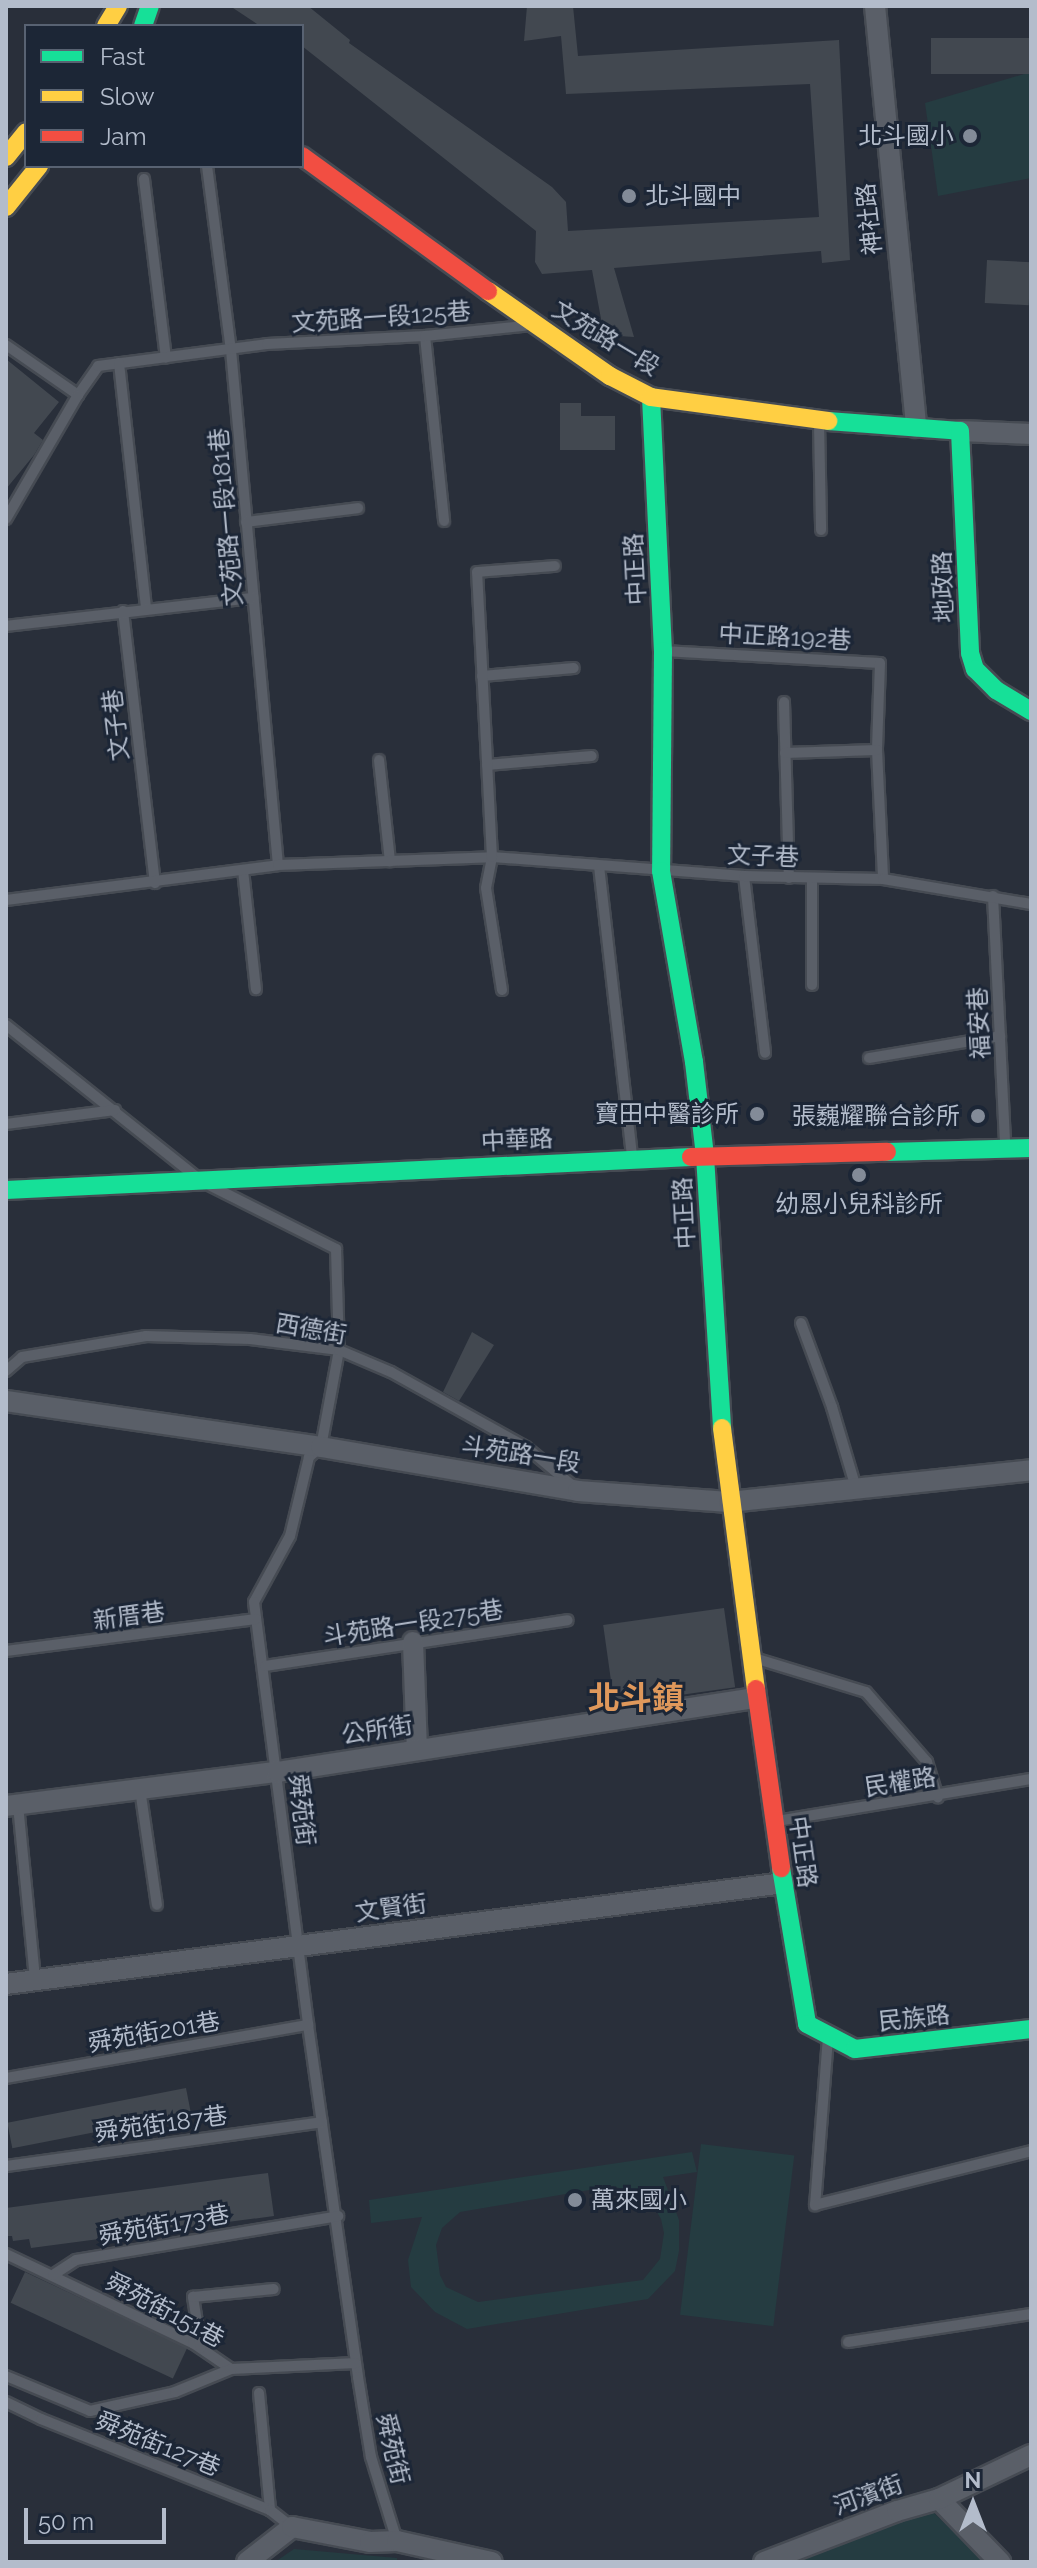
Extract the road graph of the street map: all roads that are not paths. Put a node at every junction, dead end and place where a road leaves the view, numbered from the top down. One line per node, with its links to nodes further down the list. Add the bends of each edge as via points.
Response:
1 (875, 6): 20 (street, 神社路)
2 (110, 13): 3 (street)
3 (129, 24)
4 (24, 134): 5 (street)
5 (6, 157)
6 (304, 157): 11 (street, 文苑路一段)
7 (37, 168): 10 (street)
8 (207, 168): 14 (lane, 文苑路一段181巷)
9 (144, 179): 15 (lane)
10 (6, 207)
11 (534, 325): 12 (lane, 文苑路一段125巷); 18 (street, 文苑路一段)
12 (425, 336): 14 (lane, 文苑路一段125巷); 25 (lane)
13 (6, 345): 17 (lane)
14 (231, 350): 15 (lane, 文苑路一段125巷); 26 (lane, 文苑路一段181巷)
15 (166, 358): 16 (lane, 文苑路一段125巷)
16 (119, 363): 17 (lane, via 98,366); 30 (lane)
17 (78, 395): 24 (lane)
18 (651, 397): 19 (street, 文苑路一段); 33 (street, 中正路)
19 (818, 420): 20 (street, 文苑路一段); 27 (lane)
20 (916, 427): 21 (street, 文苑路一段)
21 (960, 431): 22 (street, 文苑路一段); 37 (street, 地政路, via 970,653 975,669 996,690)
22 (1031, 434)
23 (358, 508): 26 (lane)
24 (6, 519)
25 (444, 521)
26 (246, 522): 29 (lane, 文苑路一段181巷)
27 (821, 530)
28 (555, 566): 35 (lane, via 477,572)
29 (253, 598): 30 (lane); 45 (lane, 文苑路一段181巷)
30 (146, 609): 31 (lane)
31 (123, 611): 32 (lane); 53 (lane, 文子巷)
32 (6, 626)
33 (663, 651): 38 (lane, 中正路192巷, via 880,663); 48 (street, 中正路)
34 (574, 668): 35 (lane)
35 (482, 676): 42 (lane)
36 (784, 702): 39 (lane)
37 (1031, 711)
38 (877, 750): 39 (lane); 52 (lane, 中正路192巷)
39 (785, 753): 50 (lane)
40 (592, 756): 42 (lane)
41 (379, 760): 44 (lane)
42 (487, 765): 43 (lane)
43 (492, 857): 44 (lane, 文子巷); 46 (lane, 文子巷); 59 (lane, via 486,888)
44 (390, 861): 45 (lane, 文子巷)
45 (278, 865): 47 (lane, 文子巷)
46 (599, 867): 48 (lane, 文子巷); 69 (lane)
47 (243, 870): 53 (lane, 文子巷); 58 (lane)
48 (661, 871): 49 (lane, 文子巷); 68 (street, 中正路)
49 (744, 876): 50 (lane, 文子巷); 62 (lane)
50 (789, 878): 51 (lane, 文子巷)
51 (812, 878): 52 (lane, 文子巷); 57 (lane)
52 (883, 879): 54 (lane, 文子巷)
53 (155, 883): 55 (lane, 文子巷)
54 (993, 896): 56 (lane, 文子巷); 61 (lane, 福安巷)
55 (6, 900)
56 (1031, 904)
57 (812, 985)
58 (256, 989)
59 (502, 990)
60 (6, 1025): 64 (lane)
61 (1000, 1036): 63 (lane); 67 (lane, 福安巷)
62 (765, 1053)
63 (869, 1058)
64 (115, 1110): 65 (lane); 70 (lane)
65 (6, 1124)
66 (1031, 1148): 67 (street, 中華路)
67 (1005, 1149): 68 (street, 中華路)
68 (705, 1156): 69 (street, 中華路); 80 (street, 中正路)
69 (632, 1158): 70 (street, 中華路)
70 (199, 1179): 71 (street, 中華路); 73 (lane, 舜苑街, via 336,1249)
71 (6, 1190)
72 (801, 1323): 78 (lane)
73 (339, 1350): 74 (lane, 西德街, via 250,1339 146,1336 22,1357); 76 (lane, 舜苑街); 79 (lane, 西德街, via 391,1372 526,1447)
74 (6, 1371)
75 (6, 1401): 76 (street, 斗苑路一段)
76 (321, 1447): 79 (street, 斗苑路一段); 81 (lane, 舜苑街, via 309,1457 290,1536 254,1602)
77 (1031, 1470): 78 (street, 斗苑路一段)
78 (856, 1488): 80 (street, 斗苑路一段)
79 (578, 1491): 80 (street, 斗苑路一段)
80 (729, 1502): 85 (street, 中正路)
81 (256, 1619): 84 (lane, 新厝巷); 86 (lane, 舜苑街)
82 (568, 1620): 83 (lane, 斗苑路一段275巷)
83 (413, 1642): 86 (lane, 斗苑路一段275巷); 88 (street)
84 (6, 1651)
85 (752, 1658): 87 (street, 中正路); 92 (lane, via 866,1692 927,1762)
86 (265, 1666): 89 (lane, 舜苑街)
87 (755, 1698): 88 (street, 公所街); 94 (street, 中正路)
88 (417, 1750): 89 (street, 公所街)
89 (277, 1772): 91 (street, 公所街); 97 (lane, 舜苑街)
90 (1031, 1779): 92 (lane, 民權路)
91 (140, 1789): 93 (street, 公所街); 96 (lane)
92 (938, 1797): 94 (lane, 民權路)
93 (12, 1806): 98 (lane)
94 (775, 1822): 95 (street, 中正路)
95 (784, 1883): 97 (street, 文賢街); 100 (street, 中正路)
96 (157, 1905)
97 (299, 1947): 98 (street, 文賢街); 101 (lane, 舜苑街)
98 (35, 1979): 99 (street, 文賢街)
99 (6, 1984)
100 (807, 2024): 103 (street, 民族路)
101 (308, 2025): 104 (lane, 舜苑街201巷); 105 (lane, 舜苑街)
102 (1031, 2029): 103 (street, 民族路, via 855,2049)
103 (828, 2035): 106 (lane, via 815,2205)
104 (6, 2078)
105 (322, 2122): 107 (lane, 舜苑街187巷); 108 (lane, 舜苑街)
106 (1031, 2151)
107 (6, 2166)
108 (338, 2216): 110 (lane, 舜苑街173巷, via 76,2260); 115 (lane, 舜苑街)
109 (6, 2254): 110 (lane)
110 (53, 2275): 114 (lane, 舜苑街151巷)
111 (274, 2289): 114 (lane, via 193,2297)
112 (1031, 2314): 113 (lane)
113 (848, 2342)
114 (201, 2348): 116 (lane, 舜苑街151巷)
115 (356, 2363): 116 (lane, 舜苑街151巷); 124 (lane, 舜苑街, via 371,2457)
116 (231, 2369): 117 (lane, via 175,2392 90,2411)
117 (6, 2376)
118 (259, 2393): 122 (lane)
119 (6, 2402): 122 (lane, 舜苑街127巷)
120 (1031, 2455): 121 (street, 河濱街)
121 (939, 2499): 128 (street, 河濱街); 129 (street)
122 (270, 2510): 123 (lane, 舜苑街127巷)
123 (292, 2527): 124 (street, via 370,2542); 125 (street)
124 (397, 2541): 126 (street); 127 (street)
125 (247, 2562)
126 (401, 2562)
127 (492, 2562)
128 (764, 2562)
129 (1000, 2562)

